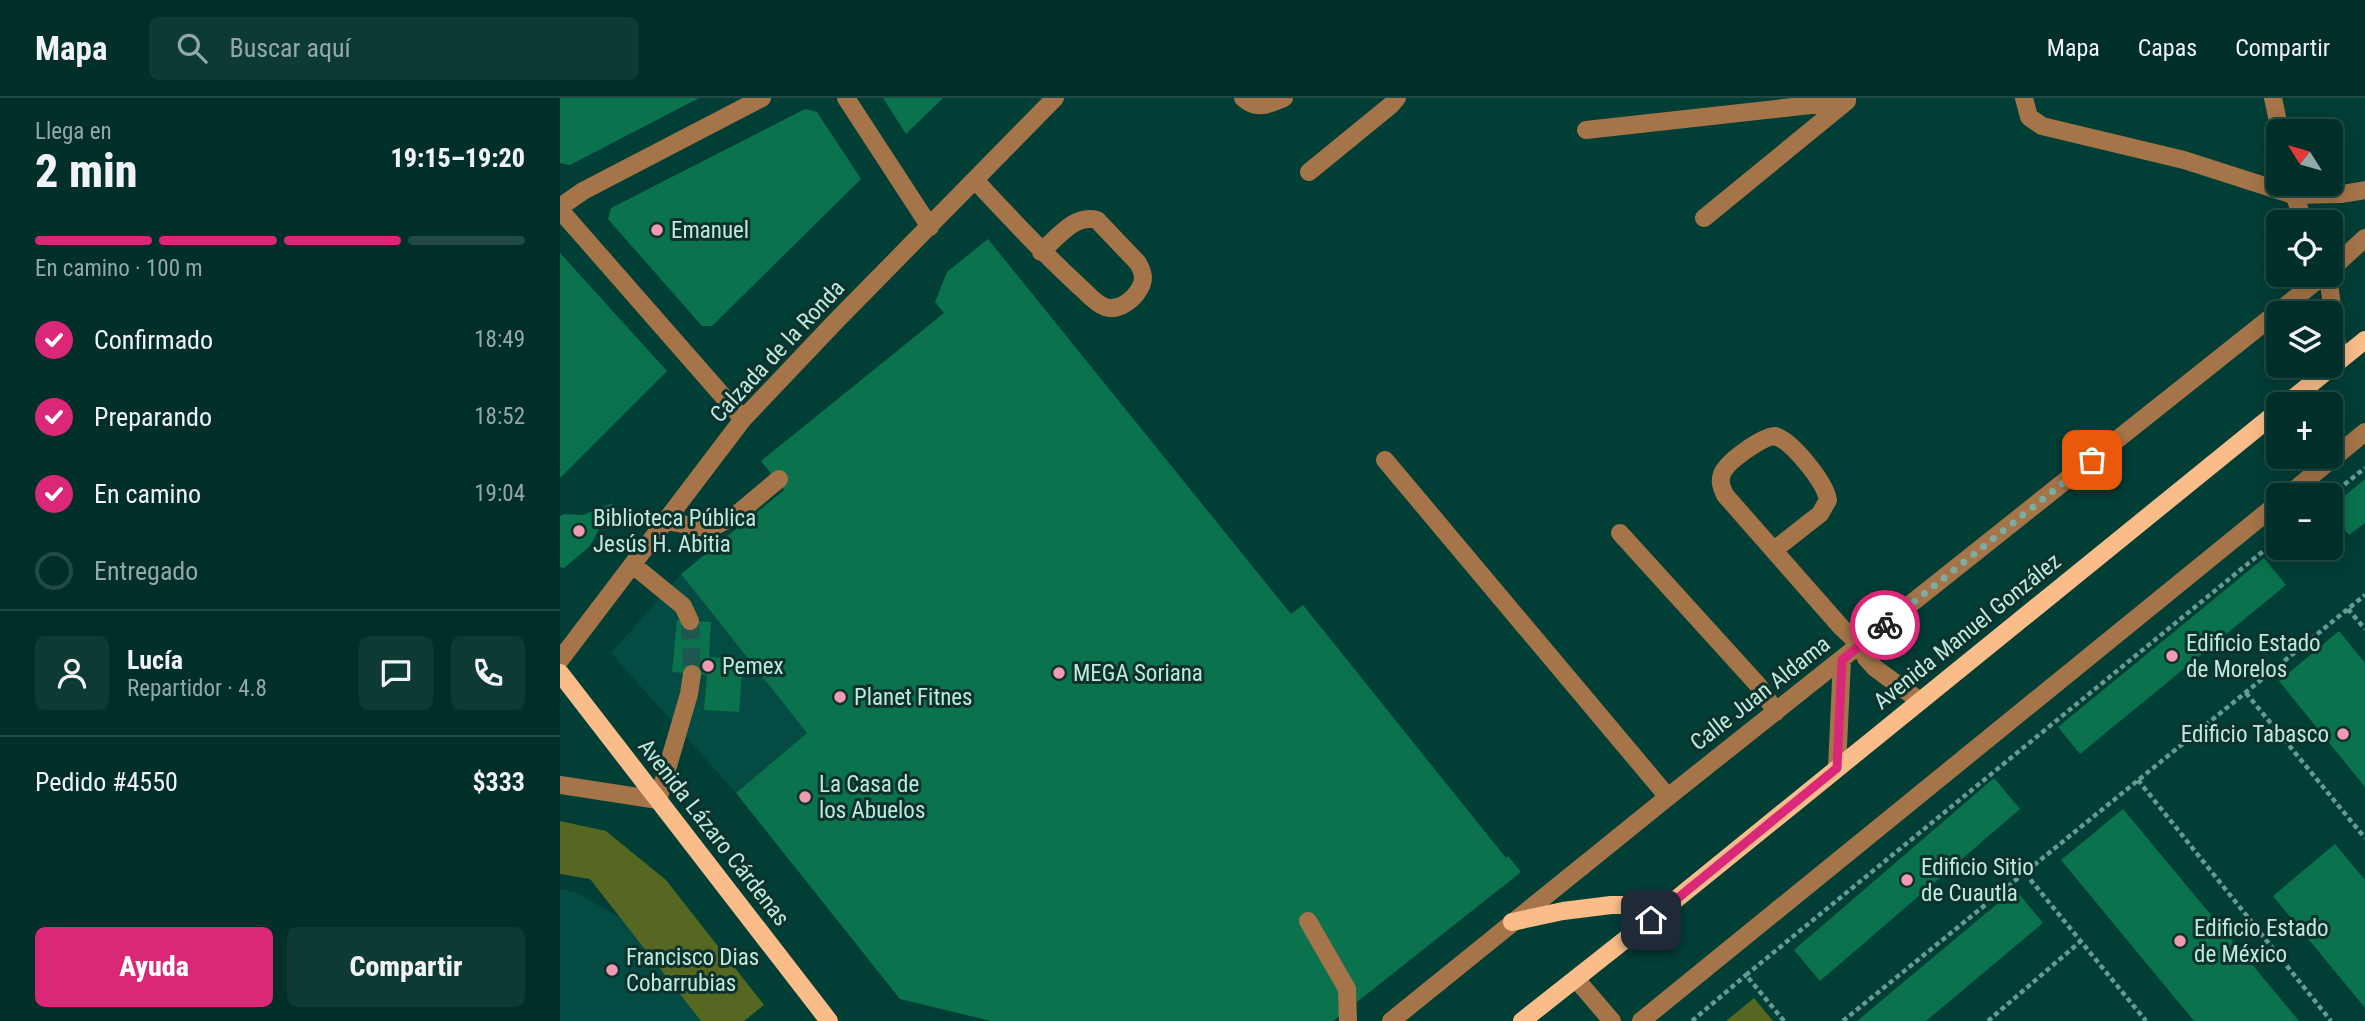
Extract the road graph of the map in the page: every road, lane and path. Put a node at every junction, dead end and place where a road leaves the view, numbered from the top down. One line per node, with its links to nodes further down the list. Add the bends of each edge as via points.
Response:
1 (762, 98): 17 (street, via 583,191)
2 (846, 98): 19 (street)
3 (1055, 98): 13 (street, Calzada de la Ronda)
4 (1243, 98): 5 (street, via 1260,106)
5 (1284, 98)
6 (1396, 98): 12 (street)
7 (2024, 98): 14 (street, via 2029,117 2042,126)
8 (2273, 98): 10 (street)
9 (1847, 100): 11 (street); 18 (street)
10 (2277, 119)
11 (1586, 130)
12 (1309, 172)
13 (975, 180): 19 (street, Calzada de la Ronda); 21 (street)
14 (2266, 183)
15 (2365, 190): 16 (street)
16 (2343, 194)
17 (560, 208): 28 (street)
18 (1704, 218)
19 (930, 227): 28 (street, Calzada de la Ronda)
20 (2365, 237): 22 (street)
21 (1041, 252): 21 (street, via 1105,307 1126,304 1144,279 1138,263 1103,224 1089,218 1074,223)
22 (2343, 258)
23 (2311, 287): 46 (street, Calle Juan Aldama)
24 (2365, 340): 25 (main road)
25 (2343, 358)
26 (2318, 378): 27 (main road)
27 (2302, 392)
28 (743, 419): 37 (street, Calzada de la Ronda)
29 (2266, 421): 52 (main road, Avenida Manuel González)
30 (2365, 432): 34 (street)
31 (1385, 460): 57 (street)
32 (2365, 468): 35 (path)
33 (779, 479): 37 (street, via 735,516 709,528)
34 (2303, 483)
35 (2343, 485)
36 (2266, 513): 72 (street)
37 (666, 521): 41 (street, Calzada de la Ronda)
38 (1620, 533): 53 (street, via 1758,685)
39 (2266, 548): 65 (path)
40 (1774, 550): 40 (street, via 1725,495 1720,479 1728,465 1760,440 1775,436 1788,443 1823,484 1828,500 1820,514); 46 (street)
41 (633, 565): 44 (street, via 683,606); 47 (street, Calzada de la Ronda)
42 (2365, 595): 43 (path)
43 (2348, 608): 45 (path); 51 (path)
44 (690, 621)
45 (2365, 629)
46 (1860, 645): 48 (street, Calle Juan Aldama); 52 (street, via 1875,668)
47 (560, 660)
48 (1842, 660): 53 (street, Calle Juan Aldama); 54 (street)
49 (560, 673): 58 (main road, Avenida Lázaro Cárdenas)
50 (692, 674): 58 (street)
51 (2246, 693): 55 (path); 59 (path)
52 (1920, 701): 54 (main road, Avenida Manuel González)
53 (1776, 712): 57 (street, Calle Juan Aldama)
54 (1837, 768): 61 (main road, Avenida Manuel González)
55 (2138, 780): 60 (path); 78 (path)
56 (560, 785): 58 (street)
57 (1668, 797): 63 (street, Calle Juan Aldama)
58 (658, 800): 67 (main road, Avenida Lázaro Cárdenas)
59 (2365, 838)
60 (2025, 873): 64 (path); 75 (path)
61 (1670, 905): 63 (main road, via 1611,905); 66 (main road, Avenida Manuel González)
62 (1308, 921): 68 (street, via 1347,989)
63 (1512, 922): 69 (street, Calle Juan Aldama)
64 (2081, 941): 76 (path); 77 (path)
65 (1746, 975): 73 (path); 74 (path)
66 (1576, 979): 70 (main road, Avenida Manuel González); 71 (street)
67 (829, 1021)
68 (1348, 1021)
69 (1391, 1021)
70 (1522, 1021)
71 (1612, 1021)
72 (1641, 1021)
73 (1692, 1021)
74 (1784, 1021)
75 (1843, 1021)
76 (1988, 1021)
77 (2147, 1021)
78 (2331, 1021)

